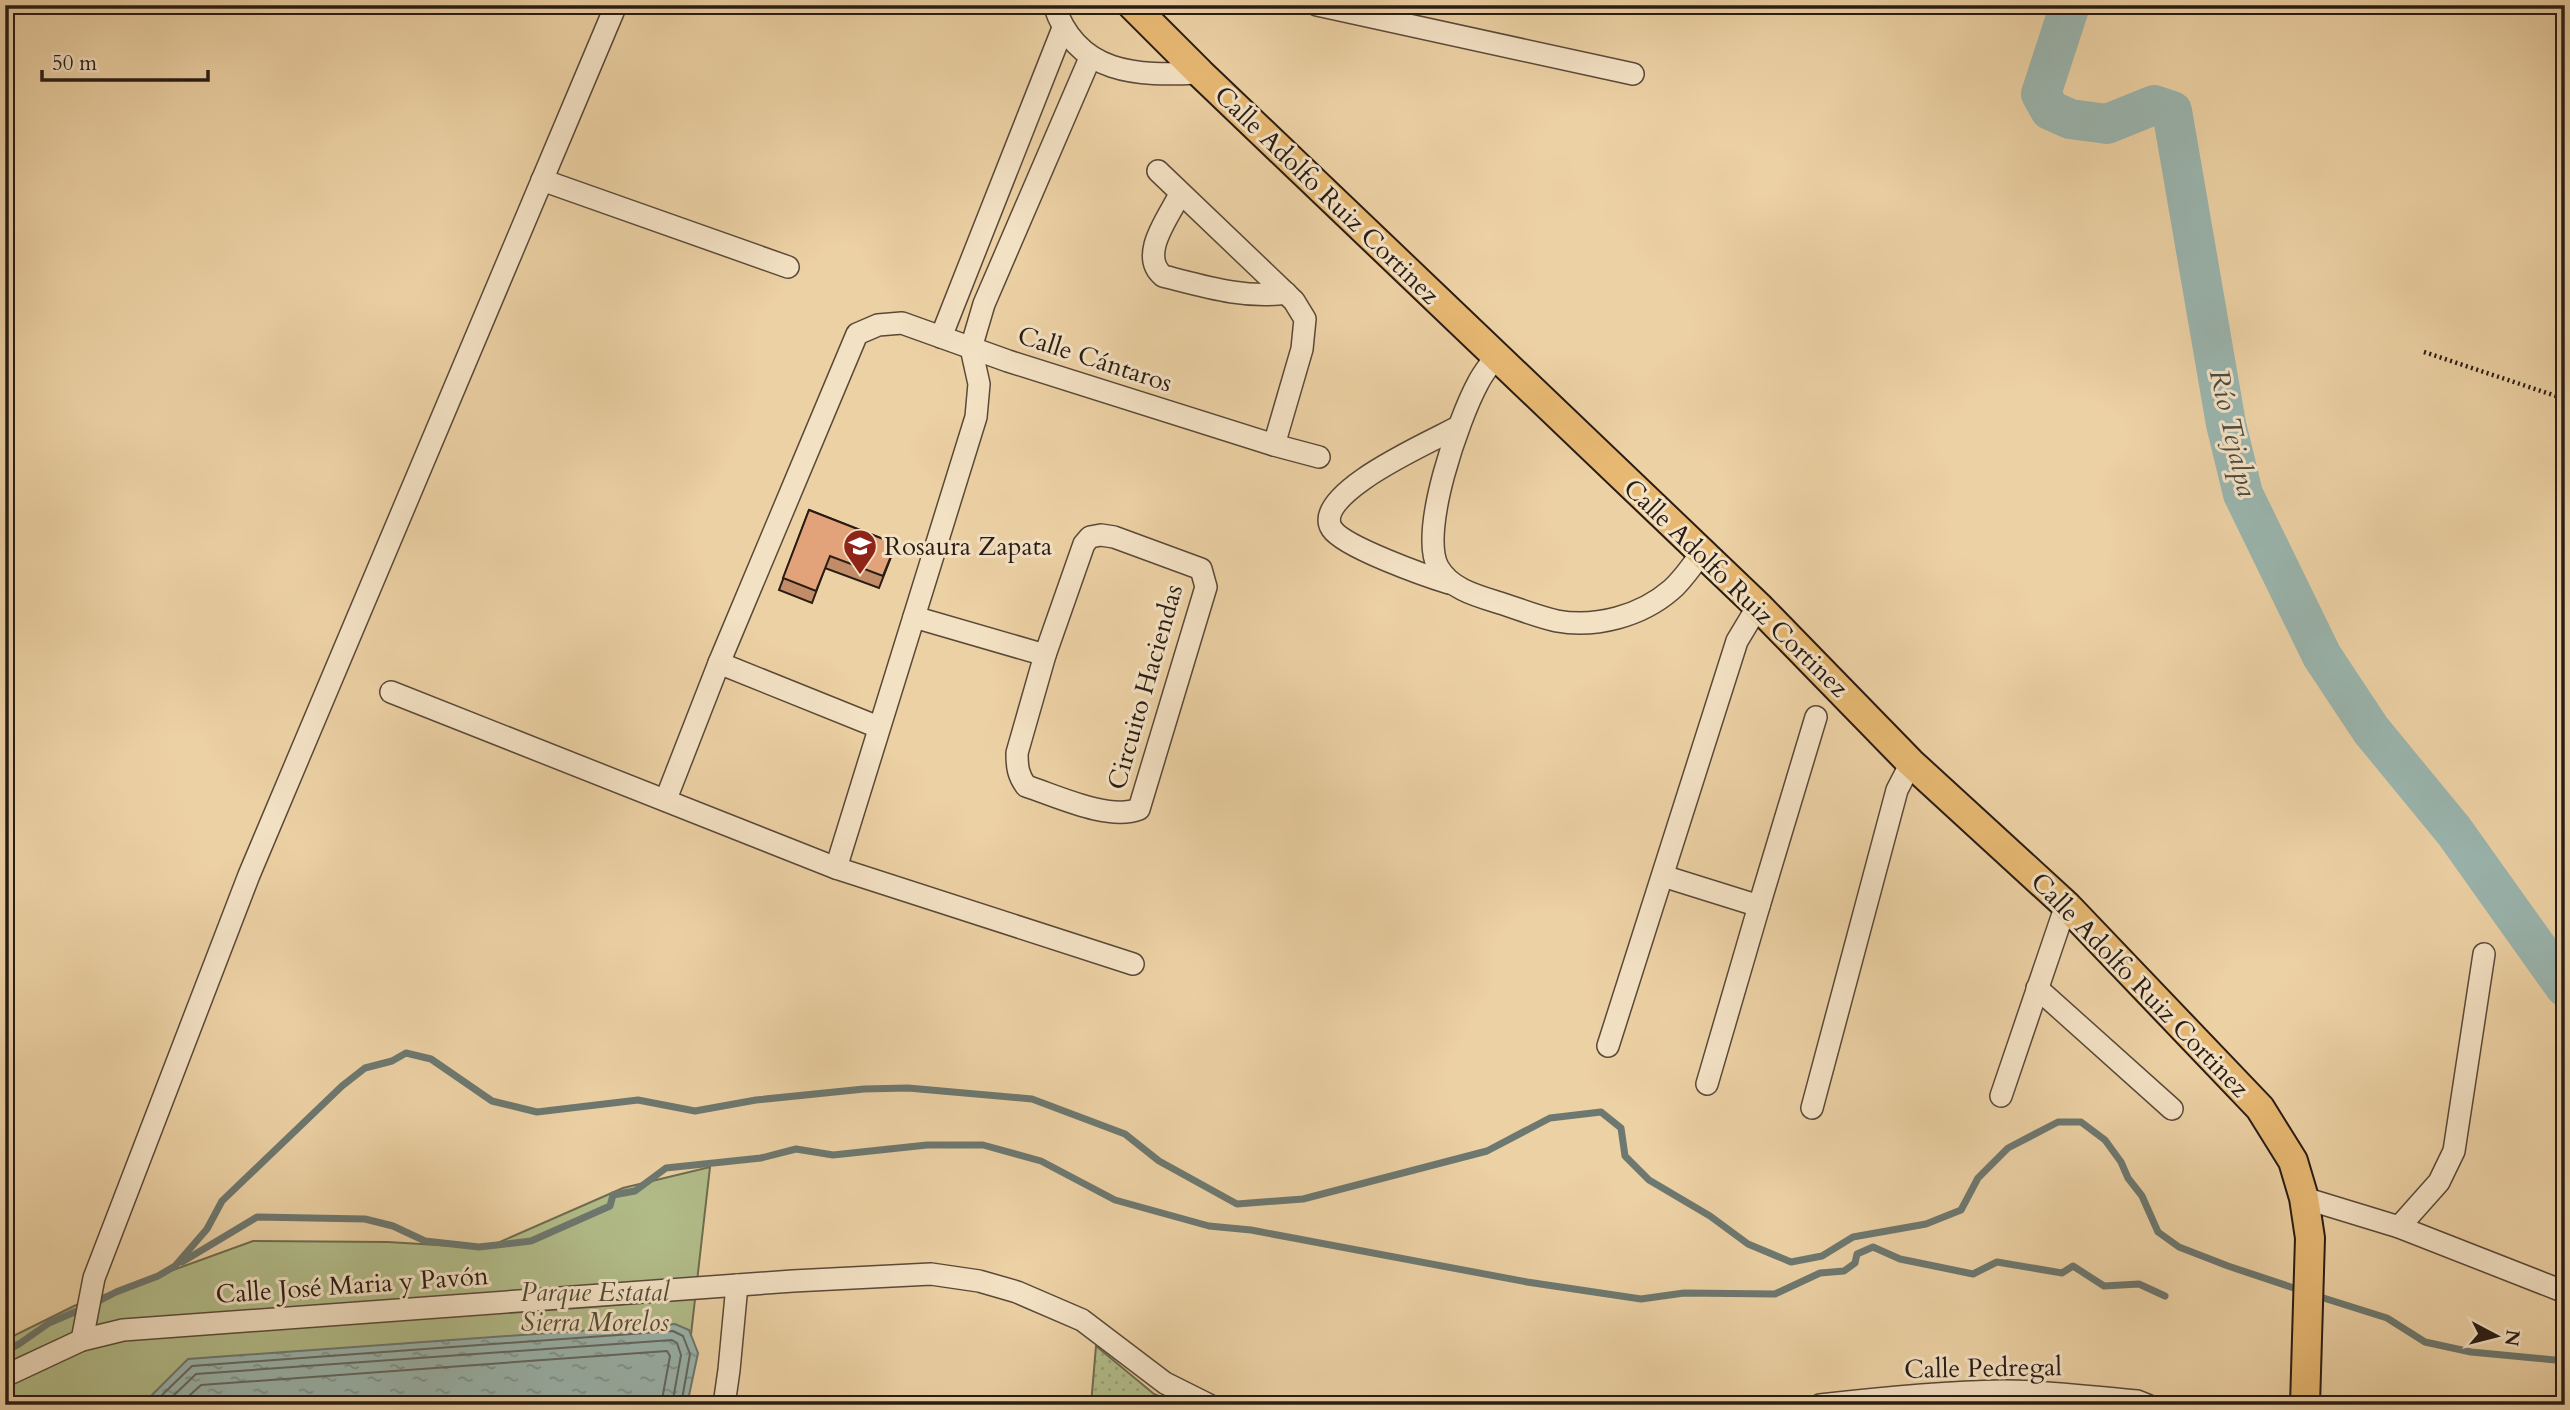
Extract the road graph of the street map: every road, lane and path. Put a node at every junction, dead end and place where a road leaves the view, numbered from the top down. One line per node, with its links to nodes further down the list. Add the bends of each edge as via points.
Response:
1 (616, 5): 10 (street)
2 (1054, 5): 5 (street)
3 (1132, 5): 7 (main road, Calle Adolfo Ruiz Cortinez)
4 (1317, 5): 8 (street)
5 (1063, 29): 6 (street); 14 (street)
6 (1090, 58): 7 (street, via 1141,73); 15 (street, via 996,271)
7 (1200, 73): 17 (main road, Calle Adolfo Ruiz Cortinez)
8 (1633, 74)
9 (1158, 171): 11 (street)
10 (541, 180): 12 (street); 49 (street, via 249,875 94,1278)
11 (1180, 194): 13 (street); 13 (street, via 1153,249 1156,271 1222,291 1263,296)
12 (788, 267)
13 (1286, 293): 20 (street, via 1305,319 1302,349)
14 (941, 337): 15 (street, Calle Cántaros); 27 (street, Calle Cántaros, via 902,323 878,325 857,334)
15 (971, 348): 20 (street, Calle Cántaros); 25 (street, via 979,384 976,417)
16 (2424, 352): 18 (path)
17 (1496, 356): 19 (street); 22 (main road, Calle Adolfo Ruiz Cortinez)
18 (2565, 399)
19 (1458, 427): 23 (street, via 1443,477 1433,538 1437,564); 23 (street, via 1365,477 1335,504 1329,522 1342,538 1377,556)
20 (1273, 445): 21 (street, Calle Cántaros)
21 (1319, 457)
22 (1702, 553): 23 (street, via 1672,589 1647,607 1596,622 1558,621); 24 (main road, Calle Adolfo Ruiz Cortinez)
23 (1449, 583)
24 (1758, 606): 31 (main road, Calle Adolfo Ruiz Cortinez); 34 (street, via 1737,641)
25 (914, 617): 26 (street); 30 (street)
26 (1045, 655): 26 (street, Circuito Haciendas, via 1017,753 1019,776 1026,786 1104,811 1139,809 1205,597 1200,569 1114,537 1090,537)
27 (719, 663): 30 (street); 32 (street)
28 (391, 692): 32 (street)
29 (1816, 717): 36 (street)
30 (878, 727): 33 (street)
31 (1912, 762): 35 (main road, Calle Adolfo Ruiz Cortinez); 43 (street, via 1897,790)
32 (666, 799): 33 (street)
33 (836, 868): 38 (street)
34 (1663, 876): 36 (street); 40 (street)
35 (2066, 905): 39 (street); 45 (main road, Calle Adolfo Ruiz Cortinez, via 2260,1108 2293,1161)
36 (1759, 906): 41 (street)
37 (2484, 954): 46 (street, via 2454,1151 2439,1182)
38 (1133, 964)
39 (2038, 988): 42 (street); 44 (street)
40 (1608, 1046)
41 (1707, 1084)
42 (2001, 1096)
43 (1812, 1108)
44 (2172, 1109)
45 (2304, 1198): 46 (street); 56 (main road, Calle Adolfo Ruiz Cortinez, via 2310,1238)
46 (2399, 1227): 48 (street)
47 (737, 1285): 49 (street, Calle José Maria y Pavón, via 123,1330); 52 (street); 53 (street, Calle José Maria y Pavón, via 930,1275 979,1281 1082,1320 1165,1383)
48 (2565, 1292)
49 (84, 1329): 50 (street, Calle José Maria y Pavón)
50 (5, 1376)
51 (1909, 1400): 54 (street, Calle Pedregal); 55 (street, Calle Pedregal, via 2004,1391)
52 (724, 1405)
53 (1209, 1405)
54 (1820, 1405)
55 (2147, 1405)
56 (2305, 1405)

